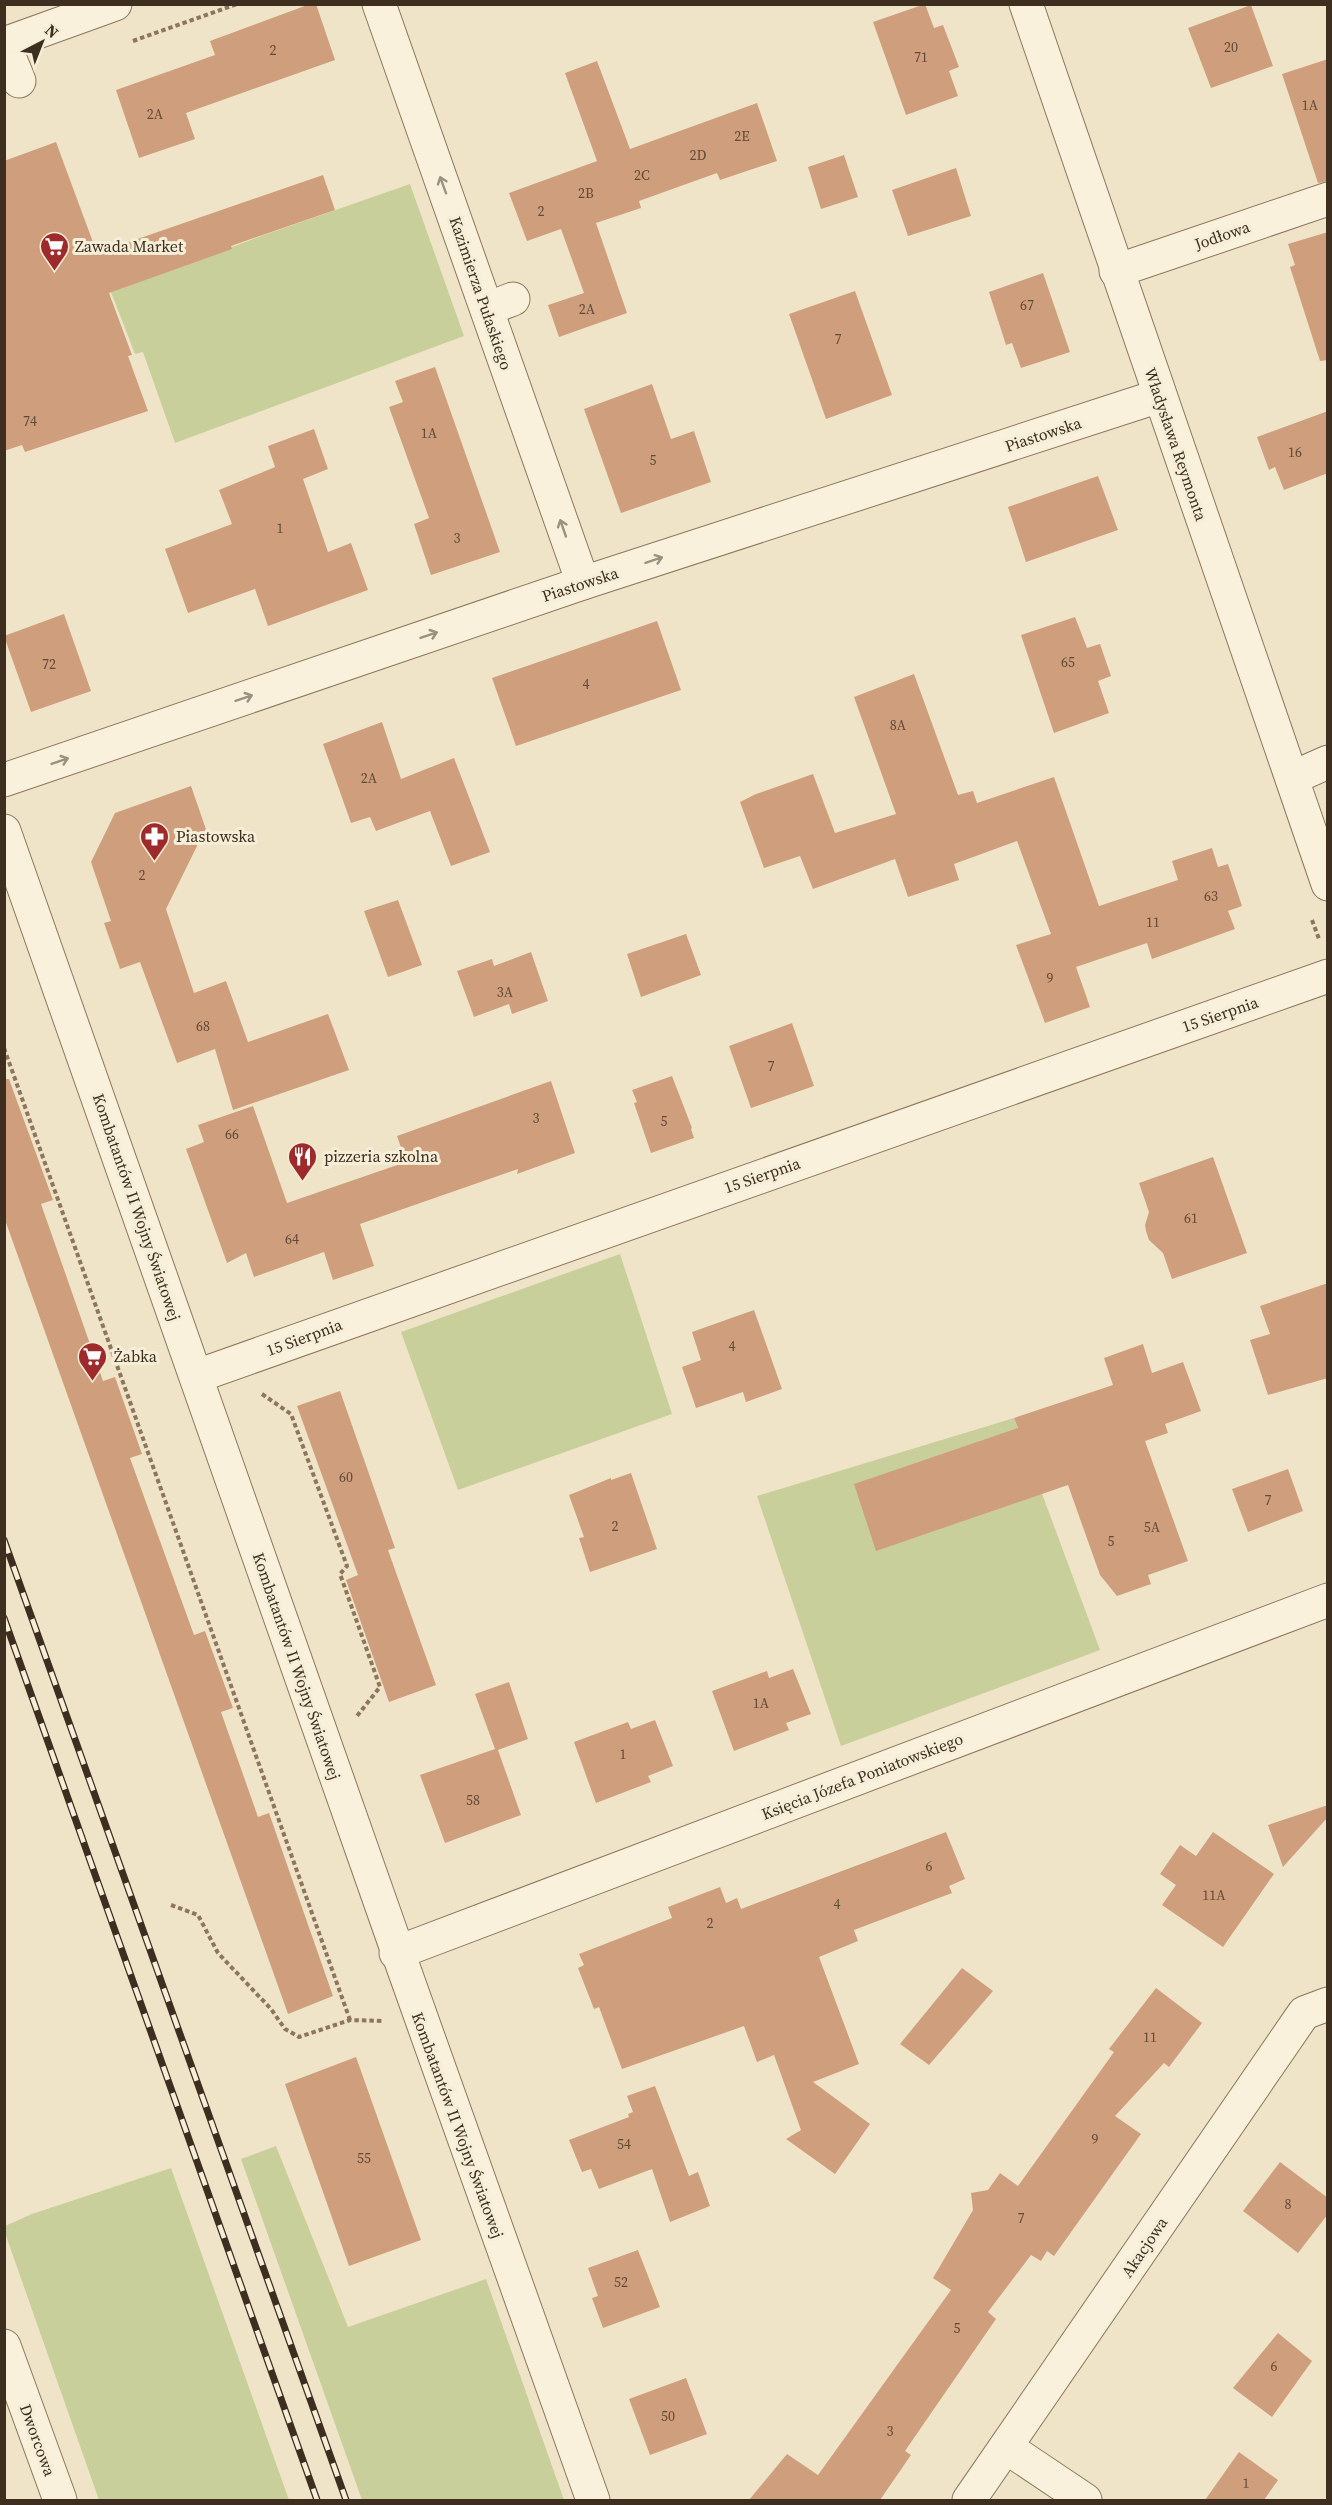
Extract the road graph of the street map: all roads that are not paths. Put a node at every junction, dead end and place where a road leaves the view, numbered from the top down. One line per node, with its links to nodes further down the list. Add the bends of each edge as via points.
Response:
1 (115, 4): 4 (street)
2 (379, 4): 9 (street, Kazimierza Pułaskiego, one-way to 2, via 500,304)
3 (1026, 4): 7 (street, Władysława Reymonta)
4 (4, 44): 5 (street)
5 (19, 81)
6 (1328, 199): 7 (street, Jodłowa)
7 (1116, 271): 8 (street, Władysława Reymonta)
8 (1159, 396): 9 (street, Piastowska, one-way to 8); 11 (street, Władysława Reymonta)
9 (583, 583): 12 (street, Piastowska, one-way to 9)
10 (1328, 762): 11 (street)
11 (1292, 778): 14 (street, Władysława Reymonta)
12 (4, 780)
13 (4, 831): 16 (street, Kombatantów II Wojny Światowej)
14 (1328, 884)
15 (1328, 976): 16 (street, 15 Sierpnia)
16 (197, 1376): 18 (street, Kombatantów II Wojny Światowej)
17 (1328, 1600): 18 (street, Księcia Józefa Poniatowskiego)
18 (396, 1953): 23 (street, Kombatantów II Wojny Światowej)
19 (1328, 2004): 21 (street, Akacjowa, via 1304,2013)
20 (4, 2346): 22 (street, Dworcowa)
21 (1006, 2447): 24 (street, Akacjowa); 25 (street)
22 (60, 2500)
23 (593, 2500)
24 (969, 2500)
25 (1085, 2500)

